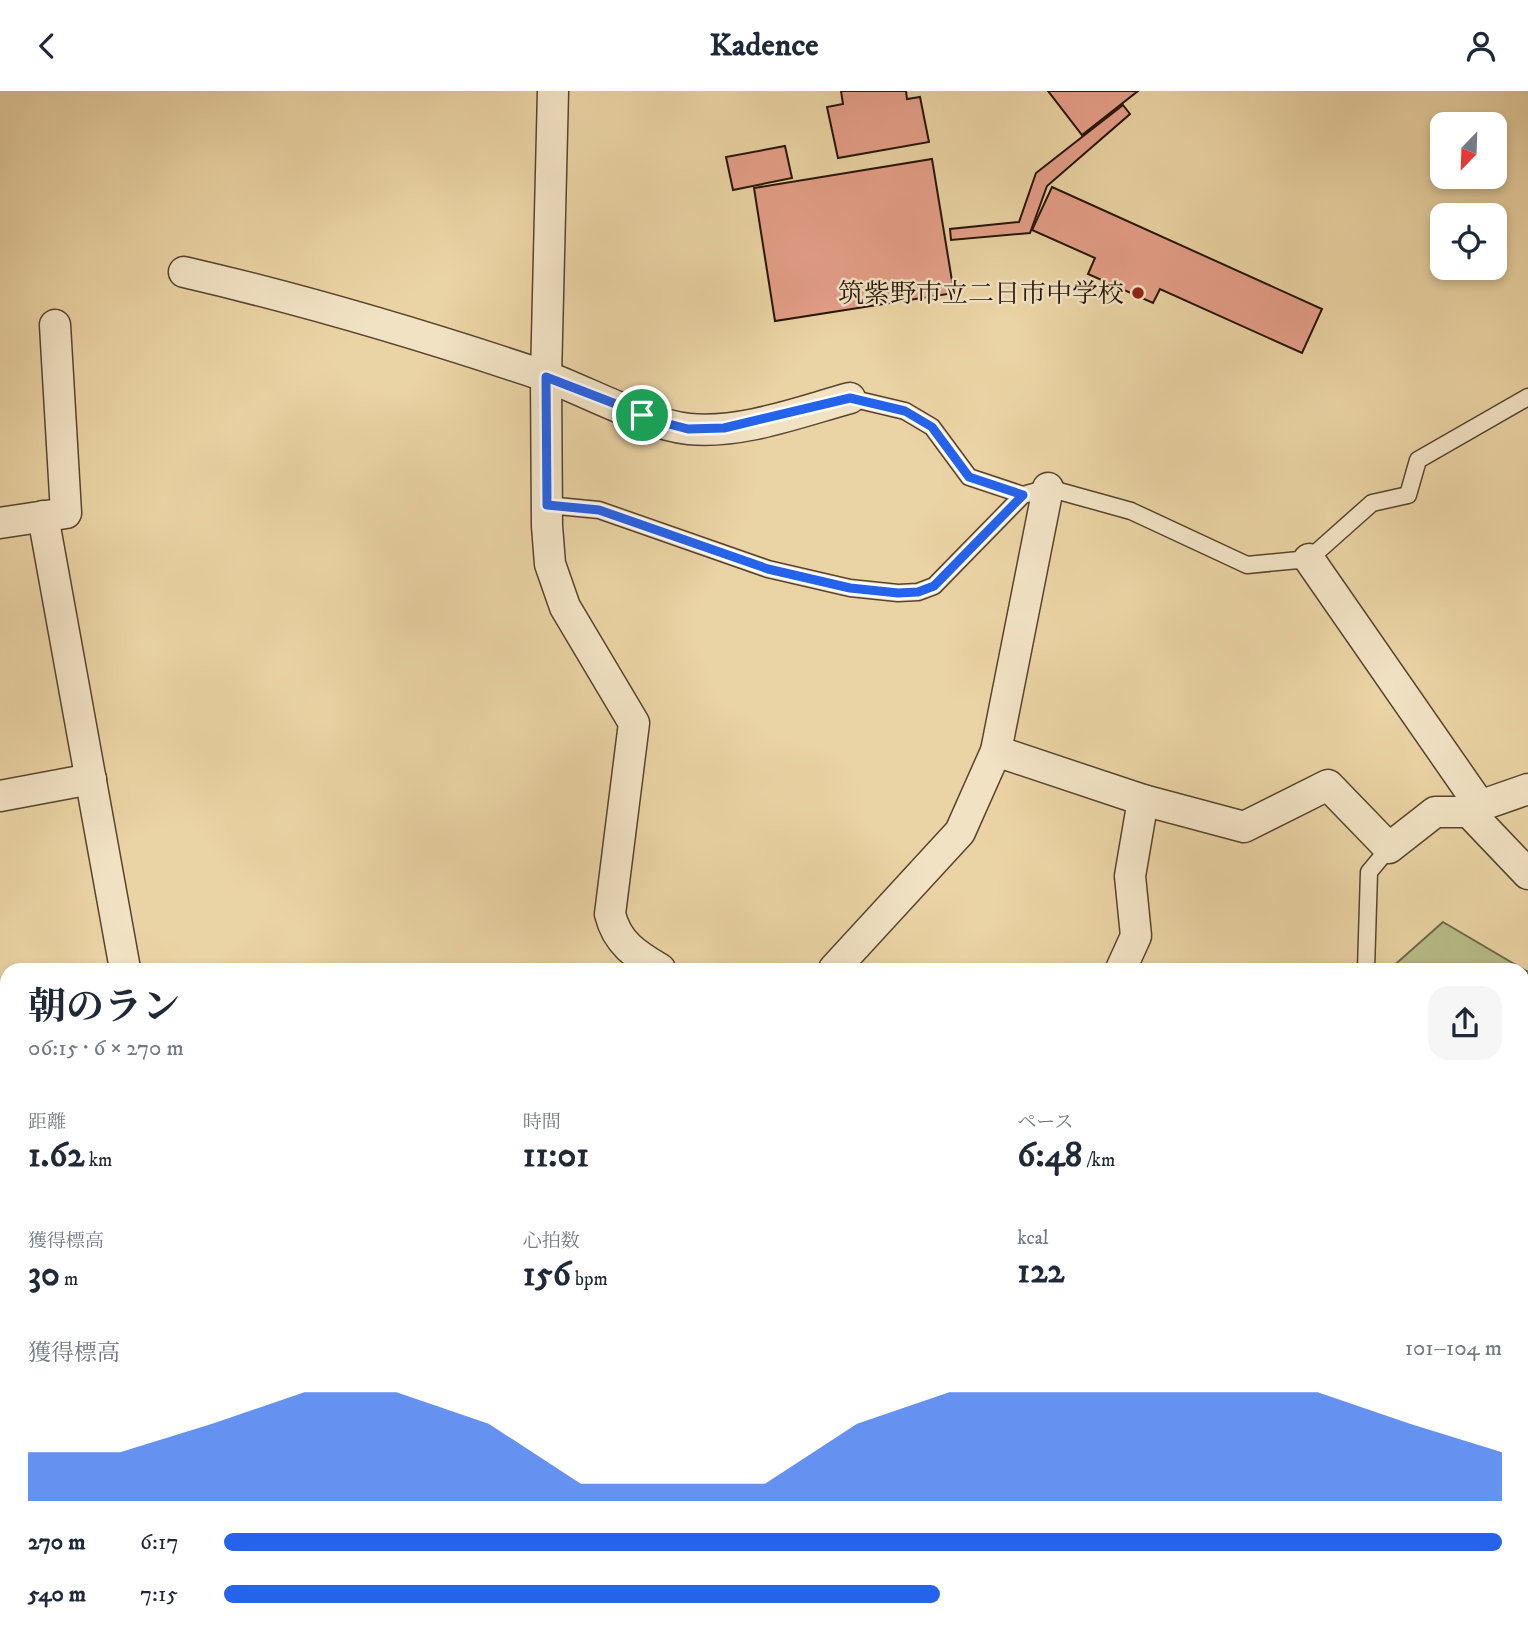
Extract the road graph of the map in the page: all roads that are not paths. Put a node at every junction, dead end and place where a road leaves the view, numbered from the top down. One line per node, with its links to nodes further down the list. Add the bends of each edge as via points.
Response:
1 (554, 91): 4 (street)
2 (184, 272): 4 (street, via 289,296)
3 (55, 324): 9 (street, via 66,513)
4 (546, 377): 6 (street, via 688,429 748,424); 8 (street)
5 (1528, 397): 11 (lane, via 1418,460 1408,495 1371,503)
6 (850, 398): 7 (lane, via 905,411 932,427 969,477)
7 (1035, 492): 8 (lane, via 934,586 898,593 850,588 768,569 599,510); 11 (lane, via 1131,511 1247,565); 12 (street)
8 (547, 505): 21 (street, via 555,583 634,723 610,914 621,940)
9 (43, 516): 10 (street); 13 (street)
10 (0, 523)
11 (1309, 559): 17 (street)
12 (996, 751): 16 (street); 22 (street, via 960,832)
13 (91, 779): 15 (street); 20 (street)
14 (1528, 789): 17 (street)
15 (0, 796)
16 (1143, 800): 18 (street, via 1244,827 1328,785); 23 (street, via 1130,876 1136,936)
17 (1473, 807): 18 (street, via 1455,813 1435,812); 19 (street)
18 (1390, 848): 24 (lane, via 1369,873)
19 (1528, 874)
20 (124, 963)
21 (650, 963)
22 (840, 963)
23 (1124, 963)
24 (1366, 963)

